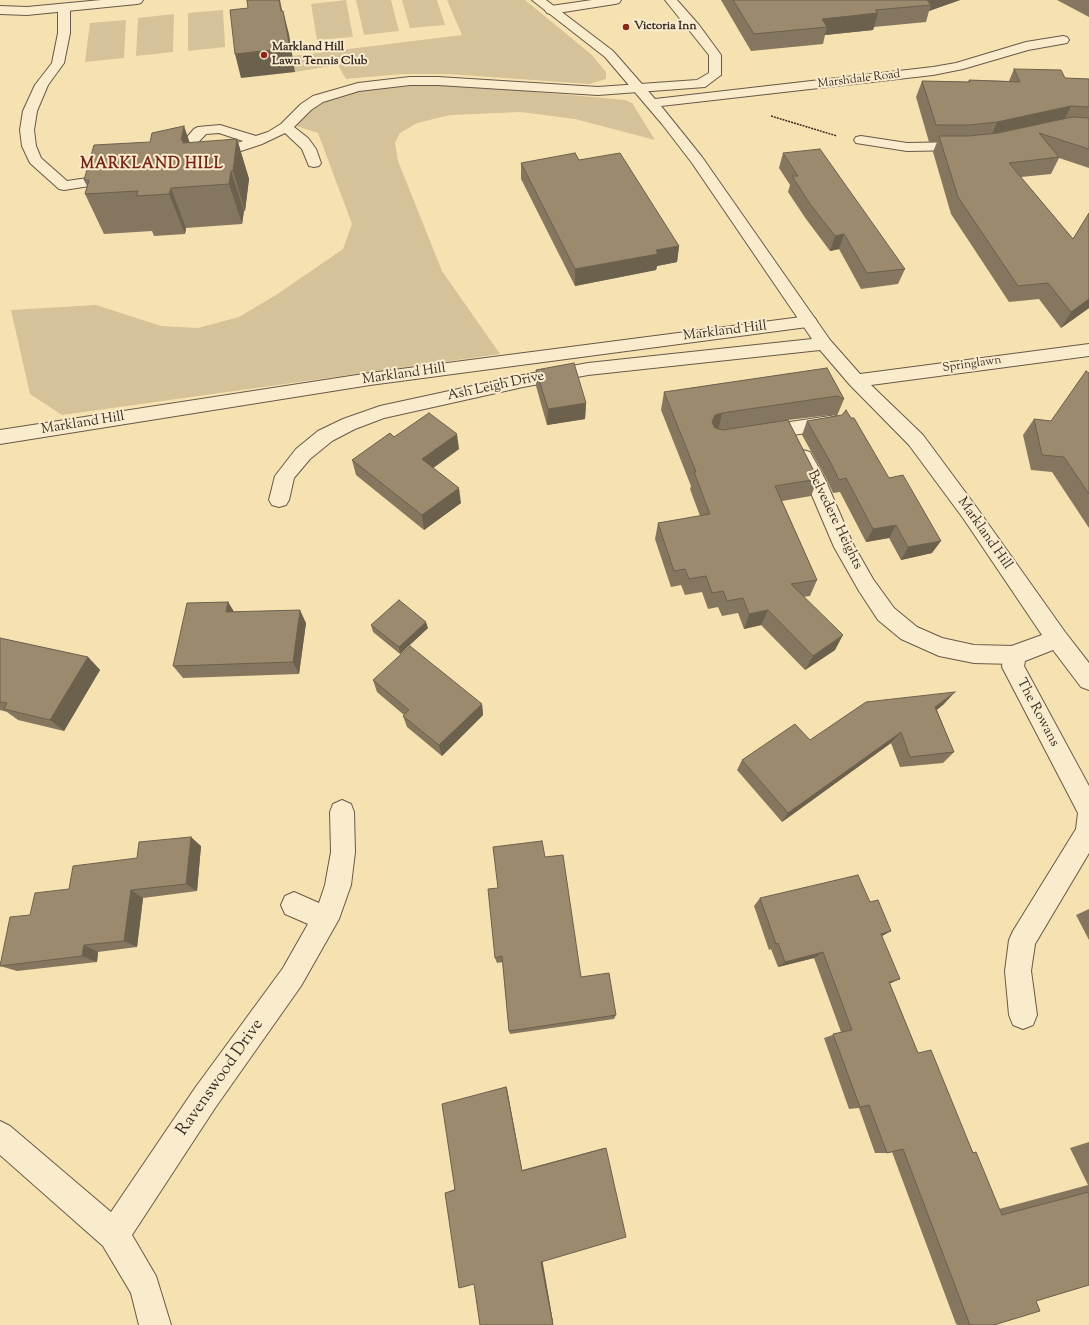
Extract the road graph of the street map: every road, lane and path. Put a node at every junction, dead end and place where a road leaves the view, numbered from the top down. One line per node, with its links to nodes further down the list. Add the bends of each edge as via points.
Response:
1 (137, 0): 5 (street)
2 (615, 0): 4 (street)
3 (671, 0): 8 (street, via 715,55 715,75 700,84)
4 (545, 5): 8 (street, Markland Hill, via 609,54)
5 (64, 8): 6 (street); 18 (street, via 64,33 58,63 42,85 30,111 27,130 29,146 35,160 64,186)
6 (0, 10)
7 (1063, 40): 9 (street, Marshdale Road, via 1035,44 933,71)
8 (639, 89): 9 (street, Markland Hill); 11 (street, via 598,91 438,81 396,82 358,87 318,98 306,106)
9 (651, 103): 19 (street, Markland Hill, via 697,160)
10 (765, 115): 12 (path)
11 (286, 127): 13 (street); 15 (street, via 303,141)
12 (860, 140): 14 (street, via 908,154 935,147)
13 (257, 141): 16 (street); 16 (street, via 220,129 203,130 182,151)
14 (976, 145)
15 (314, 163)
16 (185, 164): 17 (street)
17 (170, 167)
18 (125, 176)
19 (808, 322): 20 (street, Markland Hill); 26 (street, Markland Hill, via 370,379)
20 (824, 344): 22 (street, Markland Hill); 27 (street, Ash Leigh Drive, via 588,369 380,412 325,436 304,454 285,476)
21 (1089, 350): 22 (street, Springlawn)
22 (856, 381): 28 (street, Markland Hill, via 916,440)
23 (830, 423): 24 (street)
24 (788, 429): 25 (street); 29 (street, Belvedere Heights, via 815,479 844,547 886,614 909,633 939,647 974,654)
25 (749, 435)
26 (0, 437)
27 (279, 500)
28 (1057, 639): 29 (street); 30 (street, Markland Hill)
29 (1014, 655): 31 (street, The Rowans, via 1013,667)
30 (1089, 680)
31 (1089, 810)
32 (342, 812): 35 (street, Ravenswood Drive, via 343,852 338,885)
33 (1089, 815): 36 (street, via 1088,832 1022,940 1018,971)
34 (294, 905): 35 (street)
35 (326, 919): 38 (street, Ravenswood Drive, via 292,977 205,1098)
36 (1023, 1015)
37 (0, 1136): 38 (street)
38 (114, 1235): 39 (street, via 145,1287)
39 (155, 1325)

